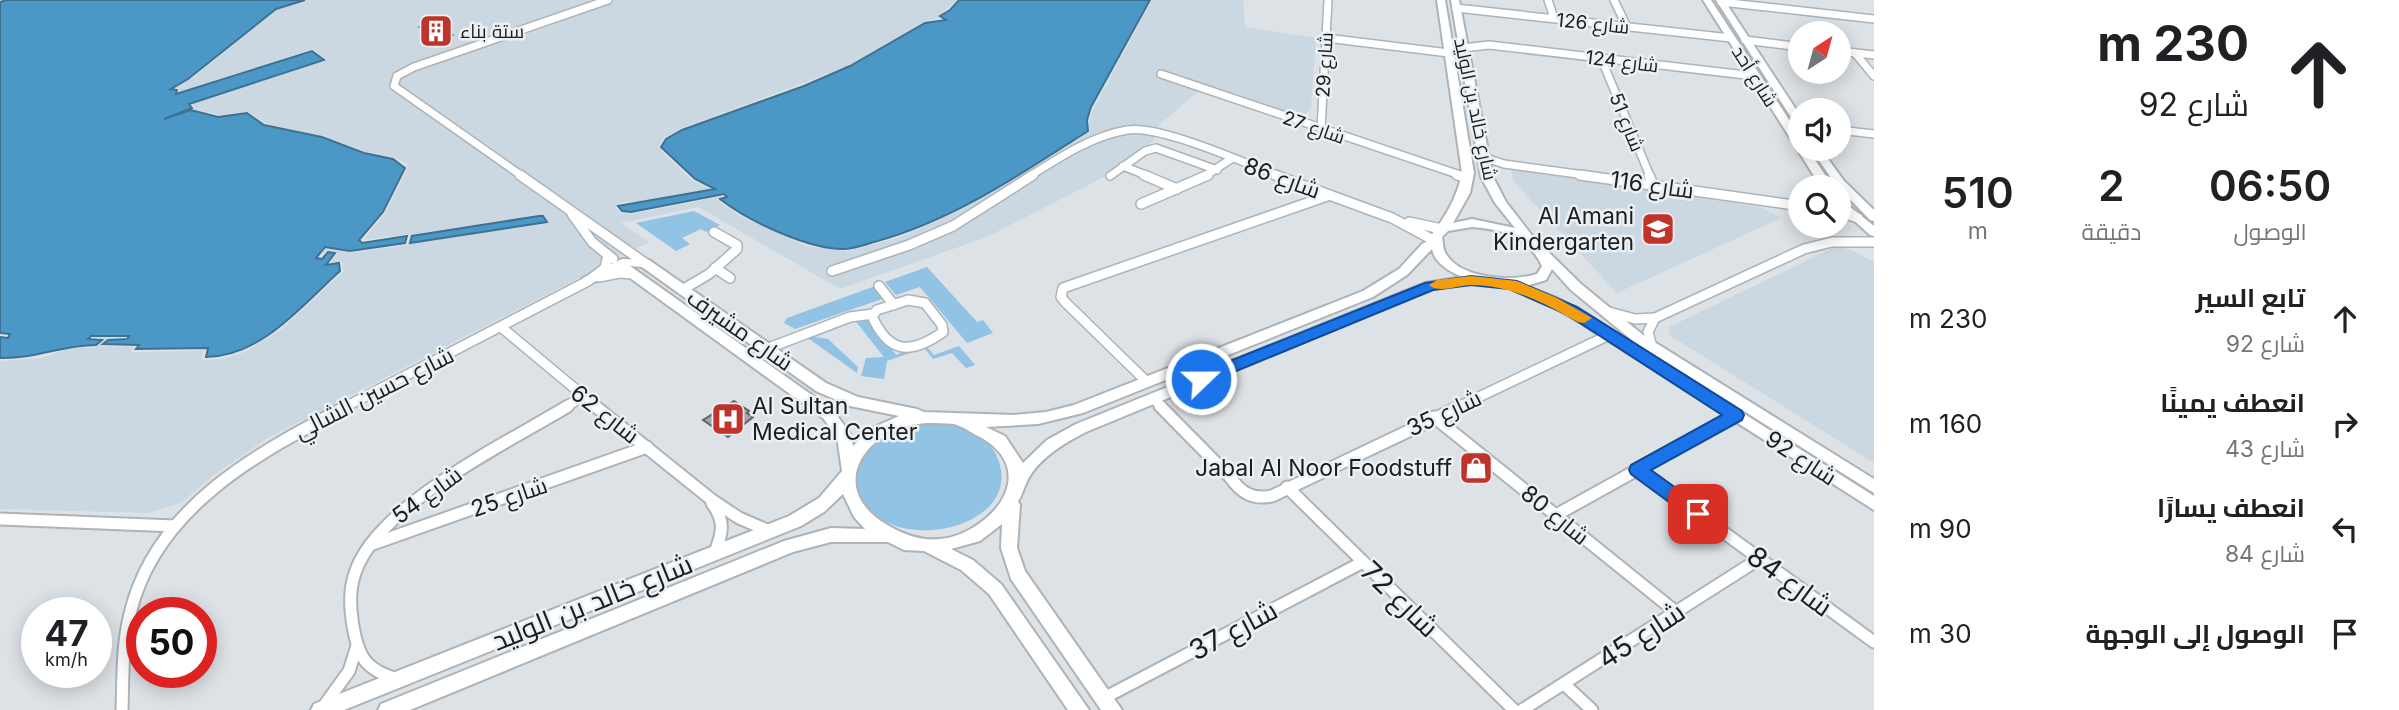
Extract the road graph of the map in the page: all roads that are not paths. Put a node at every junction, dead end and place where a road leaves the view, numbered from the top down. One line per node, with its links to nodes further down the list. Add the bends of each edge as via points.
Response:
1 (608, 0): 45 (street, شارع مشيرف, via 404,71 394,81 394,86)
2 (1328, 0): 14 (street, شارع 29)
3 (1441, 0): 18 (main road, شارع خالد بن الوليد)
4 (1548, 0): 9 (street)
5 (1614, 0): 11 (street)
6 (1707, 0): 13 (main road, شارع أحد)
7 (1720, 1): 10 (street); 13 (main road, شارع أحد)
8 (1455, 4): 9 (street, شارع 126); 12 (main road, شارع خالد بن الوليد)
9 (1554, 18): 11 (street, شارع 126)
10 (1874, 19)
11 (1627, 27): 13 (street, شارع 126)
12 (1461, 35): 15 (street, شارع 124); 17 (main road, شارع خالد بن الوليد)
13 (1737, 37): 16 (street, شارع 126); 24 (main road, شارع أحد); 26 (main road, شارع أحد)
14 (1326, 38): 18 (street); 28 (street, شارع 29)
15 (1489, 45): 17 (street, شارع 124); 22 (street, شارع 124)
16 (1788, 45)
17 (1463, 48): 35 (main road, شارع خالد بن الوليد)
18 (1449, 53): 39 (main road, شارع خالد بن الوليد)
19 (1852, 53): 20 (street)
20 (1855, 53): 21 (street); 25 (street)
21 (1874, 55)
22 (1601, 58): 24 (street, شارع 124); 40 (street, شارع 51)
23 (1161, 74): 28 (street, شارع 27)
24 (1754, 76): 27 (main road, شارع أحد)
25 (1874, 76)
26 (1788, 107)
27 (1788, 125)
28 (1321, 129): 39 (street, شارع 27)
29 (1851, 131): 30 (street)
30 (1874, 134)
31 (1194, 145): 32 (street); 33 (street, شارع 86); 58 (street, شارع 86, via 1141,128 1113,132 957,224)
32 (1180, 155): 36 (street, via 1151,149); 37 (street)
33 (1231, 159): 37 (street); 42 (street, شارع 86)
34 (1824, 161): 47 (main road)
35 (1484, 162): 40 (street, شارع 116); 54 (main road, شارع خالد بن الوليد, via 1495,194)
36 (1124, 166): 38 (street); 41 (street)
37 (1217, 170): 41 (street)
38 (1110, 176)
39 (1467, 178): 49 (main road, شارع خالد بن الوليد, via 1464,193)
40 (1653, 185): 44 (street, شارع 116)
41 (1177, 189): 43 (street)
42 (1330, 195): 48 (street, شارع 86); 74 (street, via 1084,281 1071,292 1071,307)
43 (1142, 204)
44 (1788, 204)
45 (567, 208): 55 (street, شارع مشيرف, via 592,242); 56 (street, شارع مشيرف)
46 (1851, 213): 51 (main road)
47 (1874, 217)
48 (1392, 218): 49 (street, شارع 86); 53 (street, شارع 86)
49 (1443, 229): 53 (main road, شارع خالد بن الوليد); 54 (main road, via 1456,224 1489,224)
50 (714, 232): 57 (street, via 737,247)
51 (1874, 232)
52 (1871, 241): 69 (street, via 1832,242 1804,249)
53 (1435, 242): 62 (main road, via 1445,260); 74 (main road, via 1403,272 1368,293)
54 (1540, 249): 63 (main road, via 1547,260 1544,275); 67 (main road, شارع 92)
55 (614, 260): 56 (main road); 59 (main road, شارع مشيرف); 61 (main road)
56 (645, 263): 65 (main road, شارع مشيرف)
57 (715, 268): 60 (street); 65 (street)
58 (832, 271)
59 (632, 274): 61 (street, شارع حسين الشالي); 82 (main road, شارع مشيرف, via 828,414 844,436)
60 (730, 278)
61 (588, 281): 70 (street, شارع حسين الشالي)
62 (1486, 281): 63 (main road); 76 (main road, via 1430,286)
63 (1512, 285): 71 (main road, شارع 92, via 1571,311)
64 (879, 286): 66 (street)
65 (682, 290): 73 (main road, شارع مشيرف)
66 (894, 305): 68 (street); 68 (street, via 922,301 943,332 896,348)
67 (1599, 308): 69 (street, via 1635,319); 72 (main road, شارع 92)
68 (873, 314): 73 (street, via 849,317)
69 (1655, 318): 72 (street, via 1646,334)
70 (501, 327): 75 (street, شارع 62); 92 (street, شارع حسين الشالي, via 262,452 222,480)
71 (1609, 335): 77 (main road, شارع 92); 79 (street, شارع 35)
72 (1653, 348): 85 (main road, شارع 92)
73 (766, 349): 78 (main road, شارع مشيرف, via 837,395)
74 (1147, 382): 80 (main road, via 1047,417 1004,422)
75 (582, 397): 81 (street, شارع 62); 95 (street, شارع 54, via 429,490)
76 (1153, 398): 84 (main road, via 1064,435 1037,457); 86 (street, via 1241,491 1256,498)
77 (1736, 415): 83 (street); 89 (main road, شارع 92)
78 (929, 416): 80 (main road); 82 (main road, via 900,421 874,434)
79 (1434, 417): 86 (street, شارع 35); 90 (street, شارع 80)
80 (960, 420): 84 (main road, via 990,434 1006,448)
81 (647, 447): 87 (street, شارع 62); 95 (street, شارع 25)
82 (849, 469): 93 (main road, شارع خالد بن الوليد, via 822,505); 94 (main road, via 850,495 861,516)
83 (1638, 470): 90 (street); 98 (street, شارع 84)
84 (1017, 485): 88 (main road)
85 (1874, 487)
86 (1283, 489): 99 (street, شارع 72)
87 (711, 499): 93 (street, شارع 62); 97 (street, شارع 62, via 725,526)
88 (1012, 503): 96 (main road, via 997,523 979,534 958,542); 107 (main road, via 1009,548 1017,574)
89 (1874, 504)
90 (1556, 515): 100 (street, شارع 80)
91 (0, 519): 92 (street)
92 (175, 526): 108 (street, شارع حسين الشالي, via 152,558 131,606)
93 (767, 530): 97 (main road, شارع خالد بن الوليد)
94 (894, 538): 96 (main road); 104 (main road, شارع خالد بن الوليد, via 852,534 800,542)
95 (370, 545): 102 (street, شارع 54, via 351,593 349,615)
96 (926, 545): 111 (main road, via 967,565 995,589)
97 (715, 552): 103 (main road, شارع خالد بن الوليد)
98 (1759, 558): 100 (street, شارع 45); 101 (street, شارع 84)
99 (1363, 562): 107 (street, شارع 37); 112 (street, شارع 72)
100 (1676, 612): 106 (street, شارع 45)
101 (1874, 642)
102 (358, 646): 105 (street, شارع 54, via 372,671); 109 (street, via 349,671)
103 (473, 650): 104 (main road); 105 (main road, شارع خالد بن الوليد)
104 (476, 672): 110 (main road, شارع خالد بن الوليد)
105 (397, 679): 109 (main road, شارع خالد بن الوليد)
106 (1564, 684): 113 (street, شارع 45); 114 (street)
107 (1108, 704)
108 (122, 710)
109 (321, 710)
110 (388, 710)
111 (1079, 710)
112 (1514, 710)
113 (1522, 710)
114 (1592, 710)

